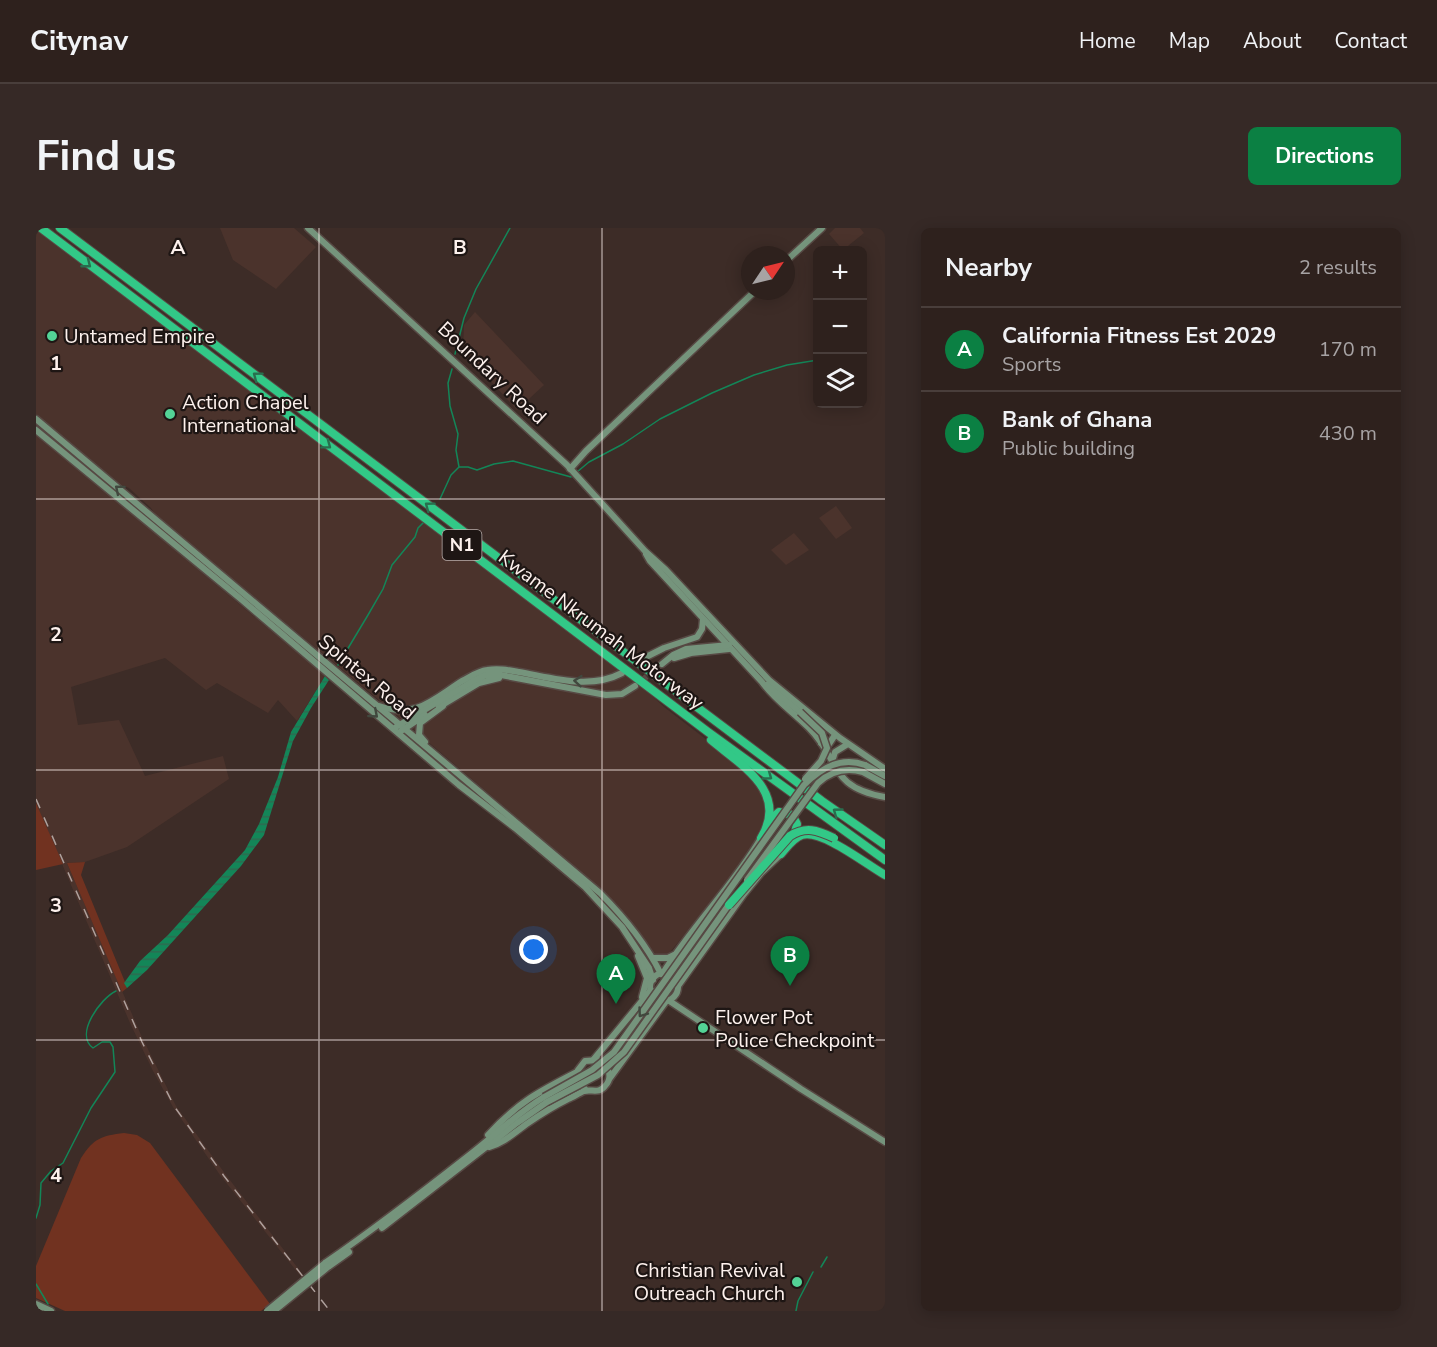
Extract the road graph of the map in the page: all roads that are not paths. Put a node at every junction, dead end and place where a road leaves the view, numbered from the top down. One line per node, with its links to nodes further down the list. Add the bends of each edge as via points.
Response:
1 (41, 228): 25 (highway, Kwame Nkrumah Motorway / N1, one-way to 25)
2 (60, 228): 42 (highway, Kwame Nkrumah Motorway / N1, one-way to 2)
3 (308, 228): 9 (main road, Boundary Road)
4 (822, 228): 5 (main road)
5 (795, 253)
6 (745, 300): 10 (main road)
7 (36, 419): 27 (main road, Spintex Road, one-way to 7)
8 (36, 430): 29 (main road, Spintex Road, one-way to 29)
9 (559, 458): 10 (main road); 11 (main road, Boundary Road)
10 (575, 461): 11 (main road); 11 (main road)
11 (571, 469): 12 (main road, Boundary Road)
12 (645, 551): 13 (main road, Boundary Road); 16 (main road, Boundary Road)
13 (704, 619): 14 (main road, Boundary Road); 18 (main road, via 698,637)
14 (711, 627): 15 (main road, via 714,641); 16 (main road, Boundary Road)
15 (701, 647): 16 (main road); 17 (main road, via 678,652 665,662 691,653)
16 (733, 647): 17 (main road); 19 (main road, Boundary Road); 30 (main road, Boundary Road)
17 (715, 652): 19 (main road)
18 (644, 658)
19 (740, 660): 23 (main road, Boundary Road)
20 (622, 673): 21 (main road, one-way to 21, via 609,679 580,682)
21 (532, 675): 24 (main road); 27 (main road, via 489,669 417,708 397,711)
22 (508, 677): 24 (main road); 28 (main road, via 479,683); 29 (main road, via 492,674 479,678)
23 (762, 682): 31 (main road, Boundary Road); 37 (main road, bridge, via 822,733 827,748)
24 (539, 683): 26 (main road, via 606,695 622,694)
25 (646, 685): 40 (highway, via 662,703 754,777 768,796); 45 (highway, Kwame Nkrumah Motorway / N1, one-way to 45)
26 (635, 686)
27 (375, 705): 29 (main road, Spintex Road)
28 (442, 706): 29 (main road); 38 (main road, via 420,723 419,735)
29 (398, 729): 38 (main road, Spintex Road); 48 (main road, Spintex Road, via 585,888)
30 (835, 735): 31 (main road, via 829,744); 32 (main road, Boundary Road)
31 (821, 743): 33 (main road, Boundary Road)
32 (848, 744): 33 (main road, via 834,752); 34 (main road, Boundary Road)
33 (832, 762): 39 (main road, Boundary Road, via 854,787)
34 (885, 769)
35 (885, 776): 37 (main road, bridge, via 866,765 844,762 822,769)
36 (885, 784): 47 (main road, bridge, via 854,770 826,776)
37 (804, 785): 65 (main road, one-way to 65, bridge, via 614,1052)
38 (485, 797): 50 (main road, Spintex Road, via 600,892)
39 (885, 797)
40 (770, 820): 41 (highway); 43 (highway, via 779,812 795,819 796,831)
41 (761, 838): 49 (main road)
42 (885, 845)
43 (788, 846): 44 (highway); 46 (highway, via 804,834 819,836)
44 (781, 854): 53 (main road, via 744,894)
45 (885, 860)
46 (885, 874): 47 (highway, bridge, via 834,838 820,831 800,830 790,836)
47 (729, 905): 65 (main road, bridge, via 618,1058 598,1075)
48 (634, 944): 52 (main road, Spintex Road); 57 (main road, via 647,978)
49 (674, 954): 50 (main road); 51 (main road)
50 (653, 958): 51 (main road, Spintex Road)
51 (662, 973): 52 (main road); 53 (main road, via 673,976)
52 (653, 980): 54 (main road)
53 (678, 986): 55 (main road)
54 (651, 990): 56 (main road, via 657,998); 57 (main road)
55 (676, 994): 56 (main road); 60 (main road)
56 (667, 1000): 58 (main road); 59 (main road)
57 (641, 1001): 61 (main road)
58 (680, 1009): 59 (main road); 60 (main road)
59 (657, 1016): 63 (main road)
60 (697, 1020): 66 (main road)
61 (594, 1059): 62 (main road, via 583,1062); 63 (main road, via 605,1064)
62 (577, 1072): 64 (main road, via 579,1083); 67 (main road, via 507,1114 487,1137)
63 (609, 1078): 64 (main road, via 600,1090)
64 (586, 1090): 67 (main road, via 495,1146)
65 (546, 1100): 67 (main road, via 515,1116)
66 (885, 1142)
67 (484, 1147): 68 (main road, via 394,1219)
68 (327, 1265): 71 (main road, bridge); 72 (main road, bridge)
69 (36, 1304): 70 (main road)
70 (51, 1311)
71 (267, 1311)
72 (274, 1311)

